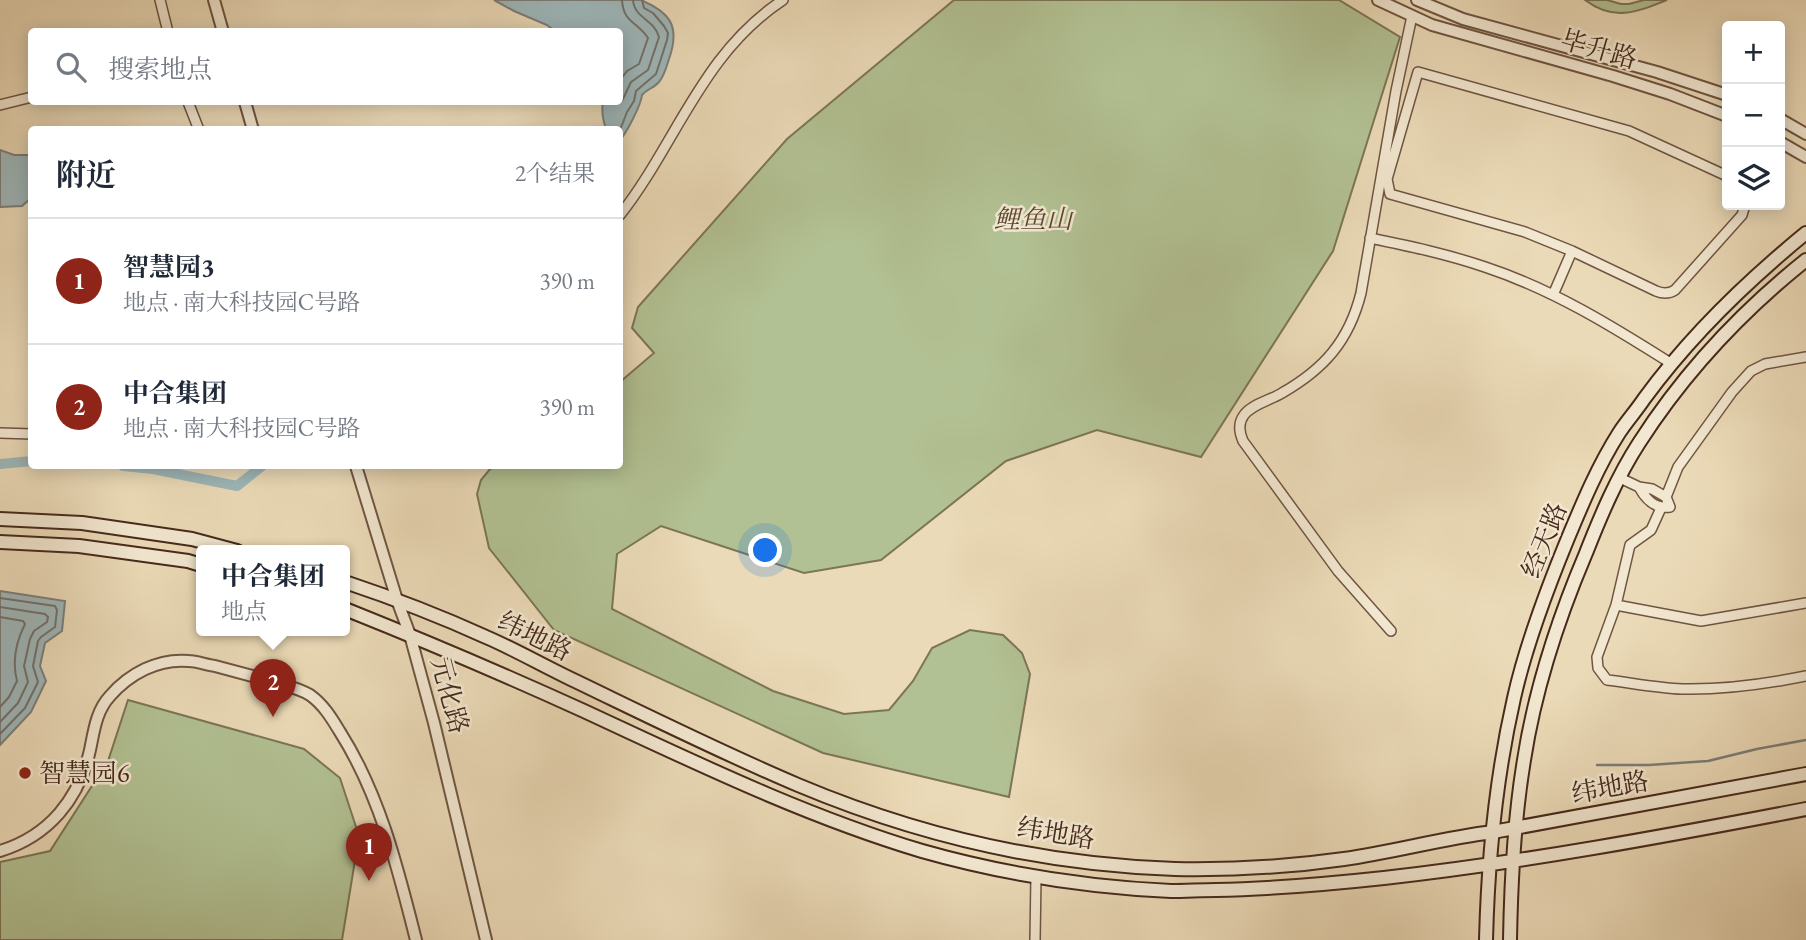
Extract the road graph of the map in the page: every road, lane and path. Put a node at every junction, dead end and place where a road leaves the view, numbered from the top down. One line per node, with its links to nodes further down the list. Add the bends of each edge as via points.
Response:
1 (160, 0): 8 (street)
2 (214, 0): 9 (street)
3 (783, 0): 6 (street)
4 (1378, 0): 7 (street, 毕升路)
5 (1420, 1): 10 (street, 毕升路, via 1463,19)
6 (769, 4): 24 (street, via 705,78)
7 (1412, 16): 15 (street, 毕升路, via 1671,94); 26 (street)
8 (167, 28)
9 (222, 28)
10 (1722, 93)
11 (28, 98): 12 (street)
12 (0, 105)
13 (189, 105): 17 (street)
14 (246, 105): 18 (street)
15 (1722, 114)
16 (1785, 122): 19 (street)
17 (197, 126)
18 (252, 126)
19 (1806, 134)
20 (1785, 145): 21 (street)
21 (1806, 157)
22 (1722, 174): 27 (street, via 1629,131 1418,72 1387,179 1390,194 1525,232)
23 (1744, 210): 27 (street, via 1675,290 1667,293)
24 (623, 211)
25 (1806, 233): 31 (main road, 经天路, via 1711,319)
26 (1370, 238): 29 (street, via 1477,264); 48 (street, via 1358,305 1342,342 1295,386 1248,411 1240,428 1243,441 1338,571)
27 (1572, 251): 29 (street)
28 (1806, 260): 35 (main road, 经天路, via 1727,331 1680,386)
29 (1553, 295): 31 (street)
30 (1806, 357): 37 (street, via 1751,371 1678,467)
31 (1672, 364): 54 (main road, 经天路, via 1619,433 1558,562 1514,697)
32 (0, 433): 33 (street)
33 (28, 434)
34 (357, 469): 44 (street, 元化路)
35 (1620, 478): 36 (street); 53 (main road, 经天路, via 1607,500 1553,641 1538,691)
36 (1639, 487): 37 (street); 38 (street, via 1646,499)
37 (1666, 497): 38 (street, via 1670,507)
38 (1661, 508): 46 (street, via 1651,530 1630,545)
39 (0, 519): 41 (main road, via 95,525)
40 (0, 542): 42 (main road, via 79,546)
41 (216, 545)
42 (196, 563)
43 (350, 584): 44 (main road, 纬地路)
44 (397, 600): 49 (street, 元化路); 54 (main road, 纬地路, via 486,637 799,785 886,817 998,847 1127,866 1255,869)
45 (1806, 603): 46 (street, via 1701,621)
46 (1616, 605): 50 (street, via 1597,657 1607,680 1706,689)
47 (350, 611): 49 (main road, 纬地路)
48 (1391, 631)
49 (410, 635): 58 (main road, 纬地路, via 854,830 925,852); 60 (street, 元化路)
50 (1806, 676)
51 (1806, 774): 53 (main road, 纬地路)
52 (1806, 808): 56 (main road, 纬地路)
53 (1515, 827): 54 (main road, 纬地路); 56 (main road, 经天路)
54 (1493, 832): 57 (main road, 经天路)
55 (0, 851): 59 (street, via 33,837 66,806 82,775 92,731 107,699 145,669 188,660 298,689 328,712 358,765 391,845)
56 (1513, 862): 57 (main road, 纬地路); 63 (main road, 经天路)
57 (1489, 865): 58 (main road, 纬地路, via 1349,881 1173,891); 62 (main road, 经天路)
58 (1036, 877): 61 (street)
59 (416, 940)
60 (486, 940)
61 (1035, 940)
62 (1486, 940)
63 (1510, 940)

